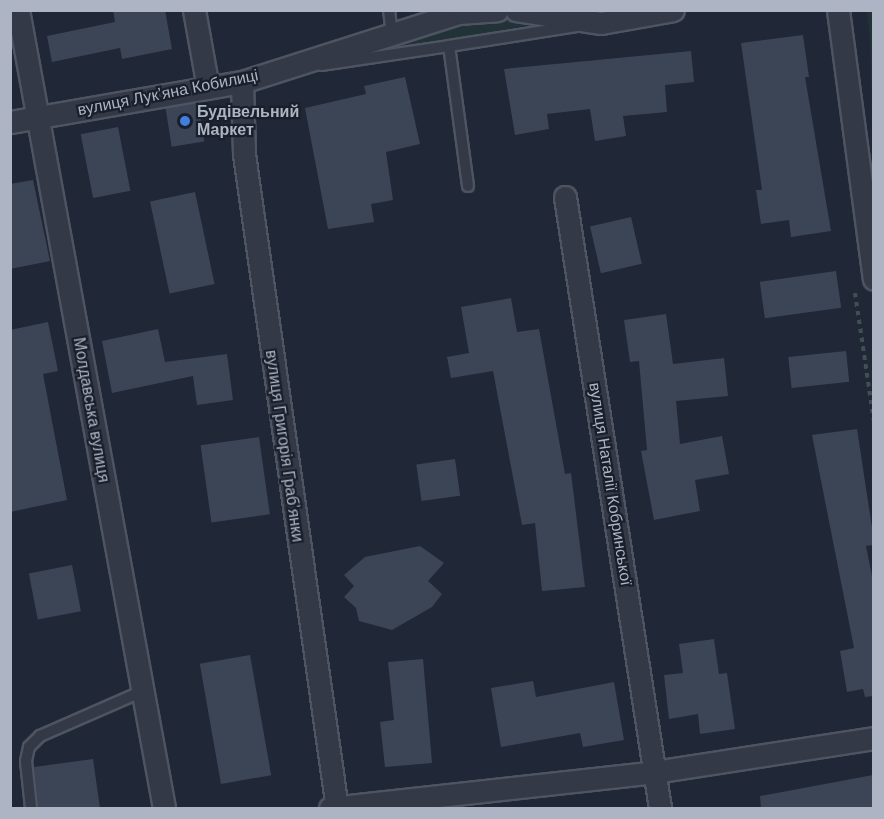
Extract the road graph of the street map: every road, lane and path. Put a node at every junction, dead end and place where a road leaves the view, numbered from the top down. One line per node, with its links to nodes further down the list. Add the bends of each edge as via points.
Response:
1 (18, 10): 15 (street, Молдавська вулиця)
2 (194, 10): 14 (street)
3 (389, 10): 10 (lane)
4 (497, 10): 10 (street, вулиця Лукʼяна Кобилиці, via 458,13)
5 (516, 10): 8 (street)
6 (673, 10): 9 (street)
7 (838, 10): 19 (street)
8 (544, 11): 9 (street)
9 (601, 23): 11 (lane)
10 (392, 34): 12 (street, вулиця Лукʼяна Кобилиці)
11 (449, 46): 12 (lane); 17 (lane)
12 (270, 73): 13 (street, вулиця Лукʼяна Кобилиці)
13 (242, 82): 14 (street, вулиця Лукʼяна Кобилиці); 25 (street, вулиця Григорія Грабʼянки, via 244,154)
14 (208, 88): 15 (street, вулиця Лукʼяна Кобилиці)
15 (37, 117): 16 (street, вулиця Лукʼяна Кобилиці); 20 (street, Молдавська вулиця)
16 (10, 122)
17 (468, 186)
18 (565, 197): 22 (street, вулиця Наталії Кобринської)
19 (873, 279)
20 (143, 691): 23 (lane, via 40,736 29,747 26,761); 24 (street, Молдавська вулиця)
21 (873, 738): 22 (street)
22 (654, 772): 25 (street); 26 (street, вулиця Наталії Кобринської)
23 (31, 808)
24 (164, 808)
25 (335, 808)
26 (660, 808)

